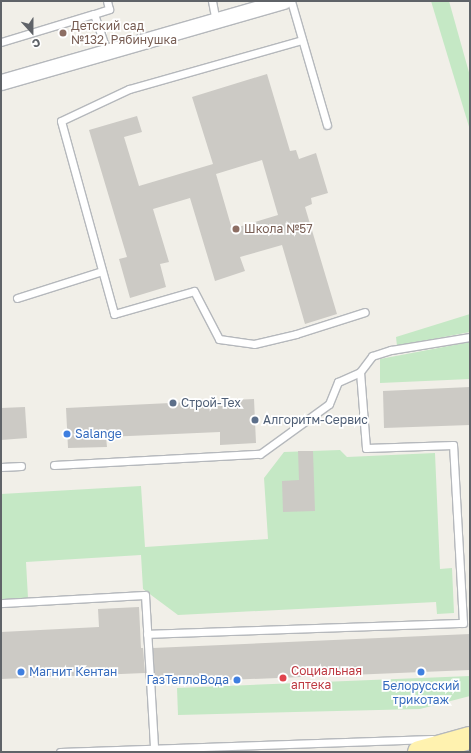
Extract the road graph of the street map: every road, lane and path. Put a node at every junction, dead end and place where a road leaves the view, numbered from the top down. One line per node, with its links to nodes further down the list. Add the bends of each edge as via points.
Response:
1 (107, 1): 5 (lane, via 109,9)
2 (212, 1): 6 (lane)
3 (284, 1): 6 (street)
4 (290, 1): 7 (lane)
5 (94, 14): 8 (lane); 9 (lane)
6 (216, 20): 9 (street)
7 (302, 40): 11 (lane); 12 (lane, via 129,89 61,121)
8 (1, 42)
9 (107, 52): 10 (street)
10 (1, 82)
11 (327, 125)
12 (102, 271): 13 (lane); 14 (lane, via 114,314 194,291 219,339 254,344 296,334)
13 (17, 298)
14 (365, 312)
15 (470, 337): 16 (lane, via 391,350 372,356)
16 (360, 372): 17 (lane, via 338,382 329,404 260,454); 21 (lane, via 366,448 453,445 463,623)
17 (54, 465)
18 (21, 466): 19 (lane)
19 (1, 467)
20 (1, 603): 21 (lane, via 145,596)
21 (147, 634): 23 (lane)
22 (470, 738): 23 (lane); 25 (main road); 26 (main road)
23 (154, 748): 24 (lane)
24 (60, 752)
25 (419, 752)
26 (456, 752)

